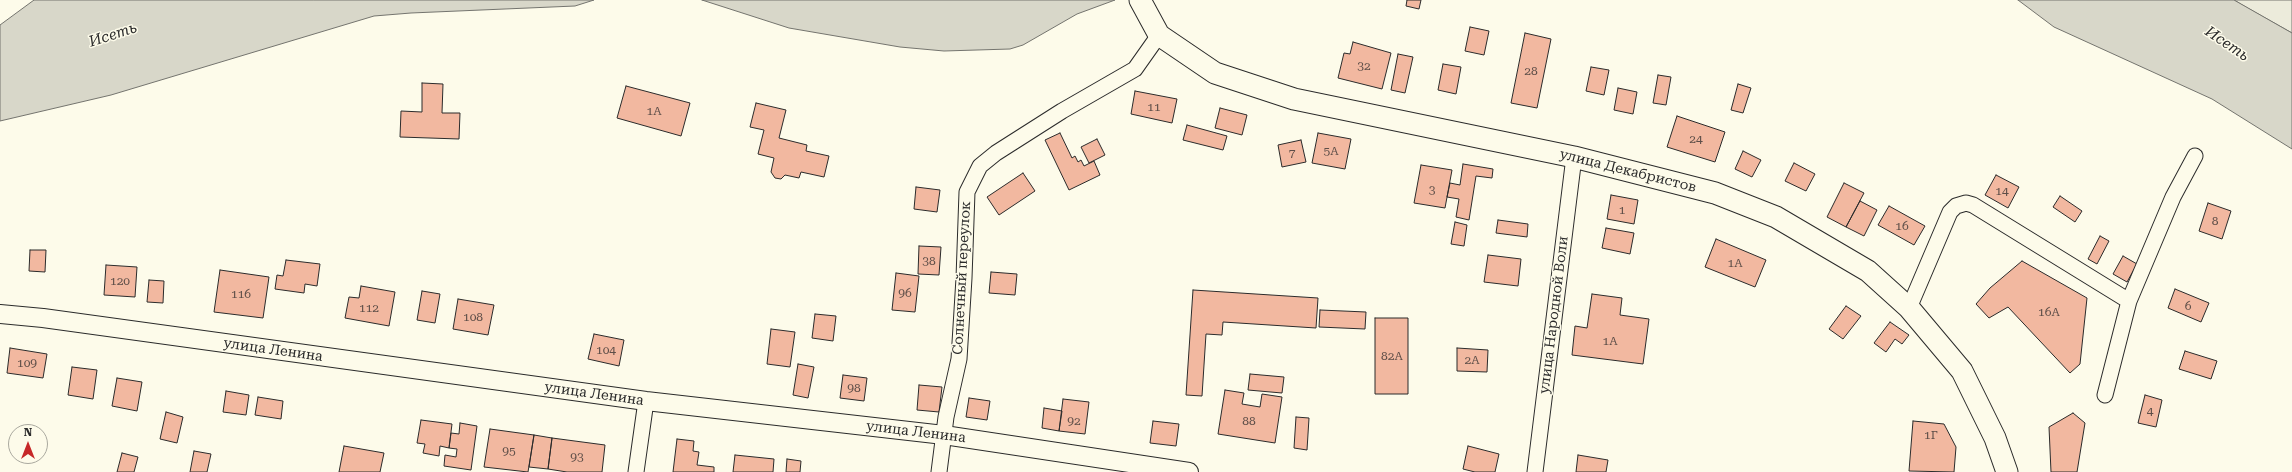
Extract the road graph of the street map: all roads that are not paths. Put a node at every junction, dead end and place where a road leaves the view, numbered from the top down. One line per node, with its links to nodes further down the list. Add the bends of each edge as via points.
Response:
1 (1140, 0): 2 (main road)
2 (1155, 27): 4 (main road, улица Декабристов, via 1215,73 1294,99); 10 (street, Солнечный переулок, via 1135,69 1062,111 980,166 967,192 959,359)
3 (2195, 156): 5 (street, via 2173,197)
4 (1574, 157): 6 (main road, улица Декабристов, via 1715,193 1776,217 1868,271); 14 (street, улица Народной Воли)
5 (2129, 301): 6 (street, via 1966,203 1956,206 1950,212); 8 (street)
6 (1909, 308): 15 (main road, улица Декабристов, via 1962,371 1995,438)
7 (0, 314): 9 (street, улица Ленина)
8 (2105, 395)
9 (646, 401): 10 (street, улица Ленина); 11 (street)
10 (944, 435): 12 (street, Солнечный переулок); 13 (street, улица Ленина)
11 (636, 472)
12 (939, 472)
13 (1189, 472)
14 (1535, 472)
15 (2007, 472)

